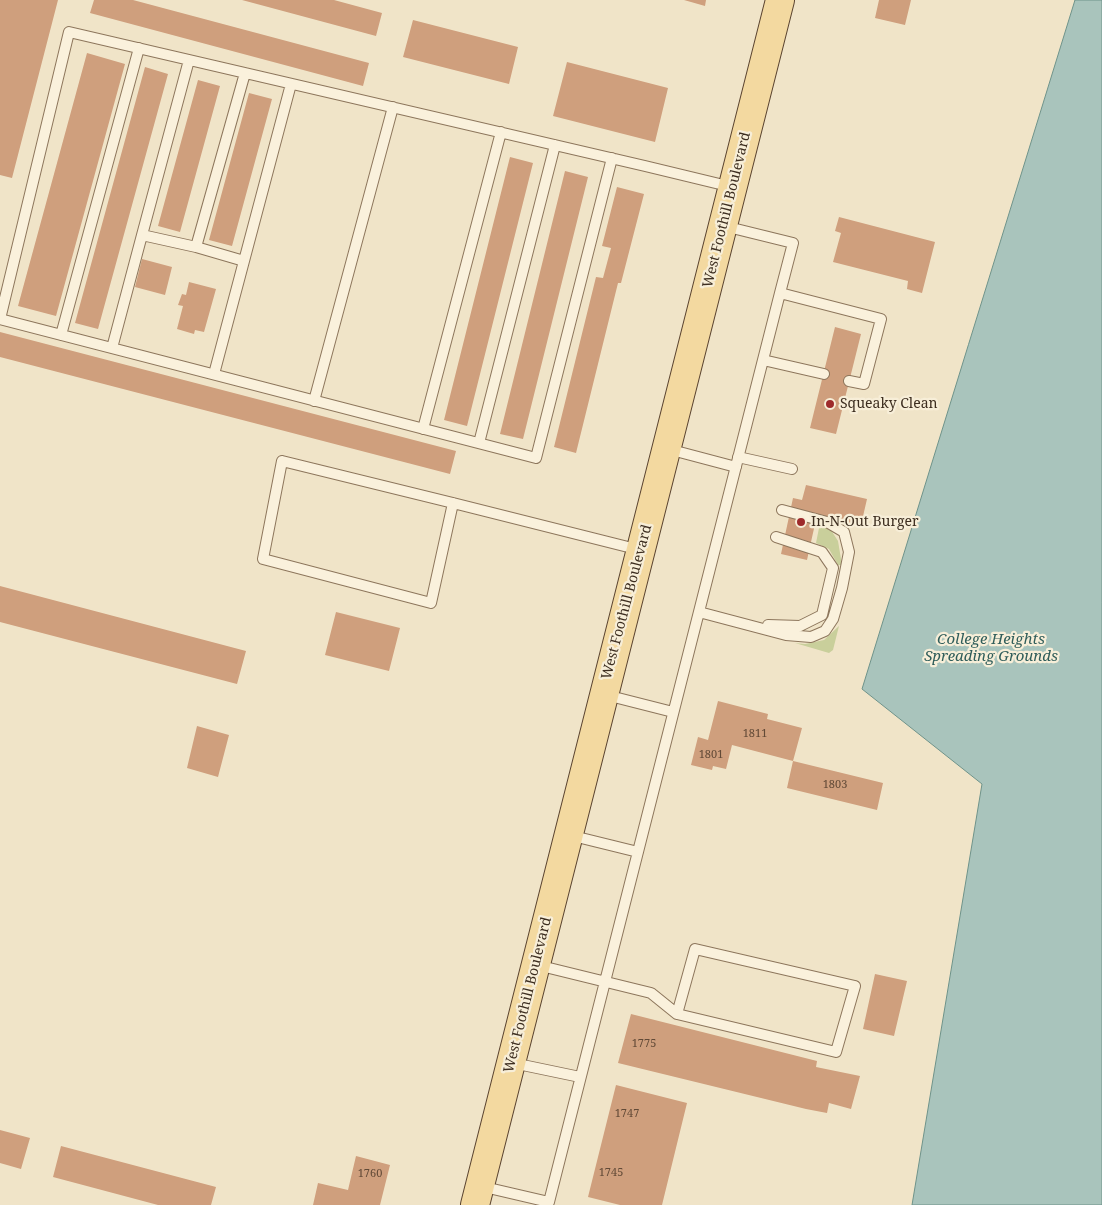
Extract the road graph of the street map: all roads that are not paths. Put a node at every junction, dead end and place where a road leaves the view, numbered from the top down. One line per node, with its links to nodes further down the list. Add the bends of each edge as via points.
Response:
1 (780, 0): 10 (main road, West Foothill Boulevard)
2 (139, 48): 3 (lane); 16 (lane); 16 (lane, via 69,32 0,319)
3 (190, 60): 4 (lane); 12 (lane)
4 (245, 73): 5 (lane); 13 (lane)
5 (292, 84): 6 (lane); 14 (lane)
6 (393, 107): 7 (lane); 22 (lane)
7 (501, 132): 8 (lane); 23 (lane)
8 (555, 145): 9 (lane); 24 (lane)
9 (612, 158): 10 (lane); 24 (lane, via 536,458)
10 (733, 187): 11 (main road, West Foothill Boulevard)
11 (723, 226): 15 (lane, via 793,243); 25 (main road, West Foothill Boulevard)
12 (142, 234): 13 (lane); 17 (lane)
13 (196, 248): 14 (lane)
14 (244, 261): 19 (lane)
15 (780, 293): 18 (lane); 21 (lane, via 880,319 864,384)
16 (61, 335): 17 (lane)
17 (112, 348): 19 (lane)
18 (763, 360): 20 (lane); 26 (lane)
19 (214, 374): 22 (lane)
20 (824, 374)
21 (849, 381)
22 (314, 400): 23 (lane)
23 (423, 429): 24 (lane)
24 (479, 444)
25 (666, 449): 26 (lane); 31 (main road, West Foothill Boulevard)
26 (737, 462): 27 (lane); 32 (lane)
27 (792, 469)
28 (453, 503): 28 (lane, via 282,461 263,559 431,603); 31 (lane)
29 (782, 510): 33 (lane, via 827,522 844,532 849,552 842,588 833,619 825,631 811,637)
30 (776, 538): 33 (lane, via 822,552 833,568 829,594 822,615 810,623 800,626)
31 (641, 550): 34 (main road, West Foothill Boulevard)
32 (699, 612): 33 (lane); 35 (lane)
33 (752, 624)
34 (603, 695): 35 (lane); 36 (main road, West Foothill Boulevard)
35 (673, 712): 37 (lane)
36 (568, 835): 37 (lane); 38 (main road, West Foothill Boulevard)
37 (638, 852): 39 (lane)
38 (536, 964): 39 (lane); 41 (main road, West Foothill Boulevard)
39 (605, 982): 40 (lane, via 651,993); 42 (lane)
40 (677, 1014): 40 (lane, via 836,1052 855,986 695,949)
41 (510, 1063): 42 (lane); 43 (main road, West Foothill Boulevard)
42 (580, 1077): 43 (lane, via 549,1202)
43 (477, 1195)

